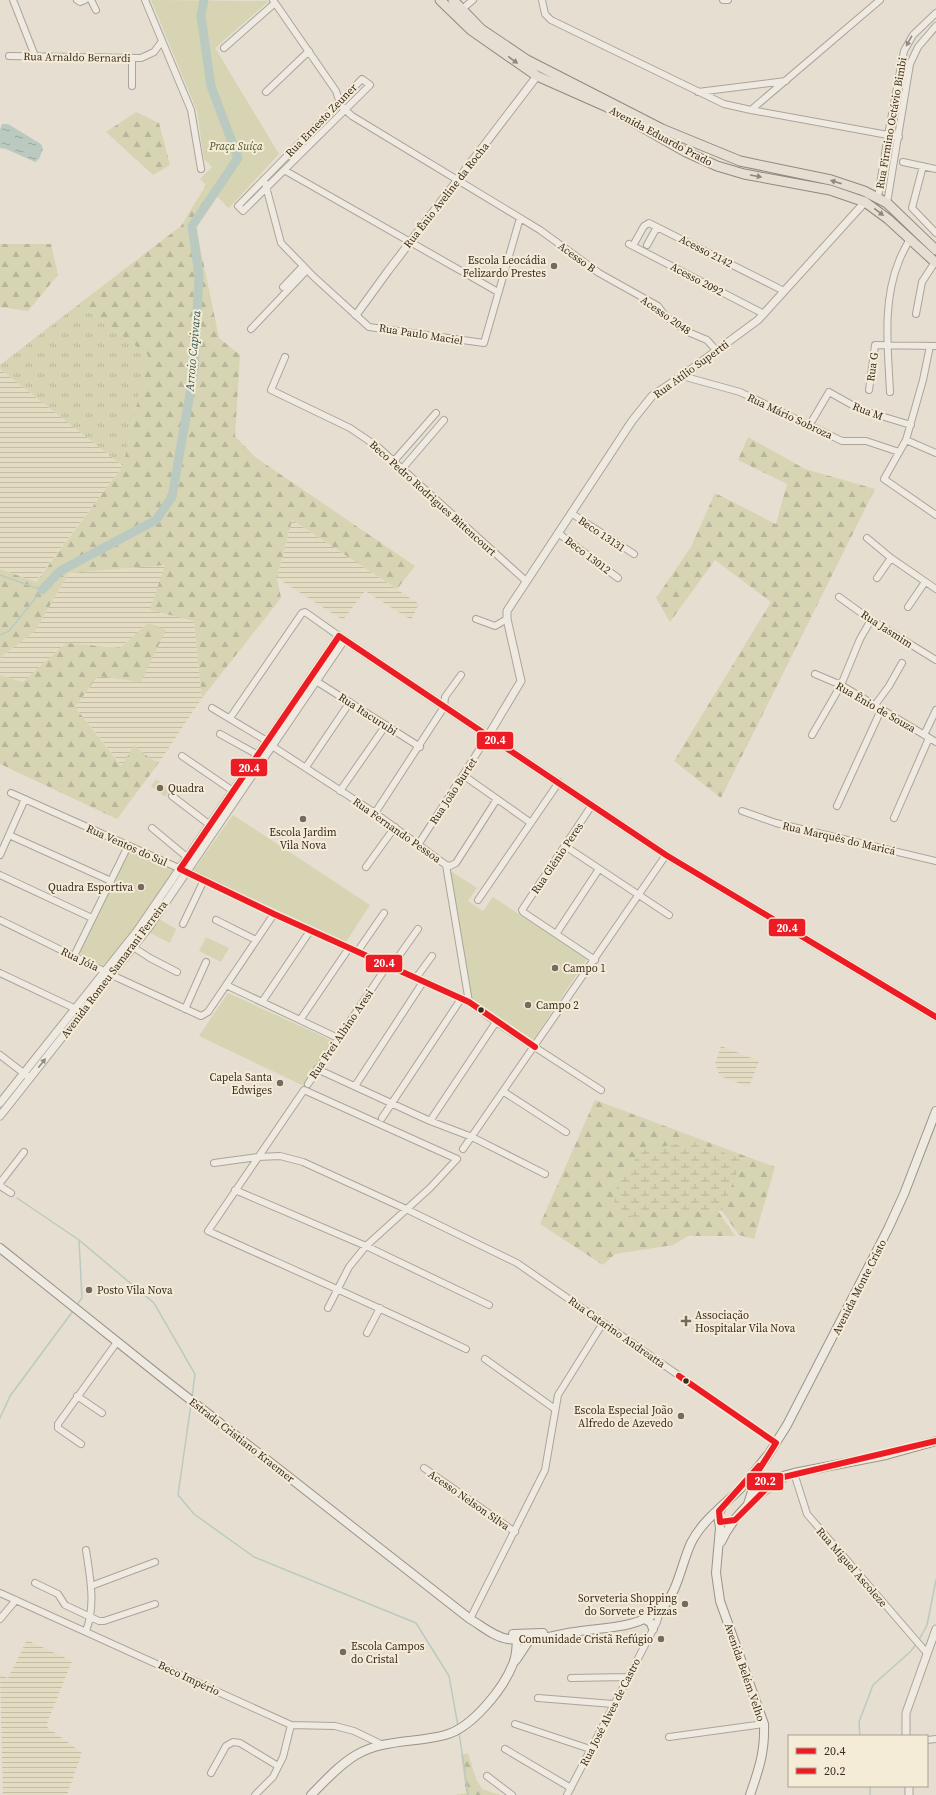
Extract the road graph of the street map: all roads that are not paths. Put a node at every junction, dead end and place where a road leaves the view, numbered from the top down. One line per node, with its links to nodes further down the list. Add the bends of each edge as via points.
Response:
1 (13, 0): 22 (street)
2 (77, 0): 3 (street)
3 (85, 0)
4 (91, 0): 14 (street)
5 (145, 0): 18 (street)
6 (440, 0): 24 (main road, Avenida Eduardo Prado, one-way to 24, via 471,30)
7 (453, 0): 15 (main road, Avenida Eduardo Prado)
8 (473, 0): 15 (street)
9 (542, 0): 28 (street, via 545,14 551,20)
10 (723, 0): 11 (street)
11 (728, 0)
12 (880, 0): 25 (street)
13 (274, 2): 19 (street); 20 (street)
14 (96, 10)
15 (461, 10): 24 (main road, Avenida Eduardo Prado, via 481,29 527,60)
16 (936, 13): 32 (street, Rua Firmino Octávio Bimbi, one-way to 32, via 913,35 904,50)
17 (936, 26): 33 (street, Rua Firmino Octávio Bimbi, via 918,47 910,64)
18 (162, 41): 23 (street, Rua Arnaldo Bernardi, via 154,52 141,58); 39 (street, via 191,110)
19 (224, 48)
20 (309, 51): 27 (street); 29 (street)
21 (9, 56): 22 (street, Rua Arnaldo Bernardi)
22 (35, 56): 23 (street, Rua Arnaldo Bernardi)
23 (132, 58): 26 (street)
24 (540, 72): 34 (main road, Avenida Eduardo Prado, via 563,79); 35 (main road, Avenida Eduardo Prado); 44 (street, Rua Ênio Aveline da Rocha)
25 (787, 80): 28 (street); 31 (street)
26 (132, 86)
27 (266, 92)
28 (697, 92): 31 (street, via 724,104)
29 (340, 101): 30 (street); 30 (street, Rua Ernesto Zeuner, via 362,79 370,85); 43 (street, Rua Ernesto Zeuner)
30 (344, 110): 41 (street, Rua Ernesto Zeuner); 44 (street, Acesso B)
31 (751, 110): 32 (street)
32 (888, 136): 33 (street); 46 (street, Rua Firmino Octávio Bimbi)
33 (899, 137): 48 (street, Rua Firmino Octávio Bimbi)
34 (690, 142): 35 (main road); 36 (main road, Avenida Eduardo Prado)
35 (686, 152): 42 (main road, Avenida Eduardo Prado)
36 (738, 160): 42 (main road); 46 (main road, Avenida Eduardo Prado, one-way to 36, via 831,180)
37 (902, 162): 38 (street)
38 (923, 166): 40 (street); 51 (street, via 912,208)
39 (201, 169)
40 (936, 169)
41 (284, 170): 45 (street, Rua Ernesto Zeuner); 53 (street)
42 (734, 171): 47 (main road, Avenida Eduardo Prado, one-way to 47, via 830,190)
43 (264, 179): 45 (street, Rua Paulo Maciel); 45 (street, Rua Ernesto Zeuner, via 238,206 243,211)
44 (458, 180): 49 (street, Acesso B); 53 (street, Rua Ênio Aveline da Rocha)
45 (266, 188): 57 (street, Rua Paulo Maciel, via 281,243)
46 (878, 198): 48 (main road, Avenida Eduardo Prado)
47 (865, 202): 52 (main road, Avenida Eduardo Prado, one-way to 52); 59 (street, Rua Atílio Supertti)
48 (887, 203): 55 (main road, Avenida Eduardo Prado)
49 (520, 218): 60 (street); 61 (street, Acesso B, via 599,273)
50 (657, 227): 54 (street); 59 (street, Acesso 2142); 62 (street, Acesso 2092, via 646,223 632,243)
51 (936, 233)
52 (910, 239): 56 (main road, Avenida Eduardo Prado); 66 (street, via 898,261 889,294)
53 (410, 242): 60 (street); 64 (street, Rua Ênio Aveline da Rocha)
54 (647, 245)
55 (934, 245)
56 (935, 262): 63 (street, via 922,282)
57 (305, 268): 58 (street); 64 (street, Rua Paulo Maciel); 65 (street)
58 (283, 287)
59 (784, 291): 62 (street, Rua Atílio Supertti)
60 (498, 292): 64 (street, Rua Paulo Maciel, via 484,343 369,327)
61 (636, 293): 68 (street, Acesso 2048, via 658,306 666,317 688,332 707,340)
62 (764, 314): 68 (street, Rua Atílio Supertti)
63 (916, 314)
64 (356, 315)
65 (251, 329)
66 (888, 345): 67 (street); 71 (street, Rua G, via 875,345); 72 (street)
67 (933, 346): 75 (street)
68 (716, 350): 70 (street, Rua Atílio Supertti)
69 (285, 357): 80 (street, Beco Pedro Rodrigues Bittencourt, via 271,390 350,428)
70 (682, 376): 76 (street, Rua Mário Sobroza, via 740,392); 82 (street, Rua Atílio Supertti, via 652,396 632,421)
71 (869, 390)
72 (890, 392)
73 (436, 413): 80 (street)
74 (444, 420): 81 (street)
75 (910, 425): 76 (street, Rua M, via 861,410 828,392); 77 (street)
76 (809, 426): 78 (street, Rua Mário Sobroza, via 842,440 866,441)
77 (906, 440): 78 (street); 79 (street)
78 (899, 452): 83 (street, via 884,479)
79 (936, 453)
80 (394, 461): 81 (street, Beco Pedro Rodrigues Bittencourt)
81 (402, 468): 90 (street, Beco Pedro Rodrigues Bittencourt)
82 (571, 513): 84 (street, Rua Atílio Supertti); 86 (street, Beco 13131)
83 (936, 515)
84 (558, 532): 88 (street, Beco 13012); 90 (street, Rua Atílio Supertti)
85 (867, 538): 87 (street)
86 (634, 554)
87 (891, 558): 89 (street); 91 (street)
88 (618, 578)
89 (877, 578)
90 (526, 581): 96 (street, Rua Atílio Supertti, via 507,611)
91 (925, 582): 92 (street); 94 (street)
92 (936, 590)
93 (839, 597): 97 (street, Rua Jasmim)
94 (908, 607)
95 (476, 619): 96 (street, via 491,625)
96 (507, 619): 116 (street, via 520,680)
97 (871, 620): 99 (street, Rua Jasmim); 104 (street)
98 (341, 638): 103 (street, Avenida Romeu Samarani Ferreira); 107 (street); 109 (street, Avenida Romeu Samarani Ferreira); 112 (street, via 303,612 300,614)
99 (936, 660)
100 (902, 663): 106 (street)
101 (815, 674): 104 (street, Rua Ênio de Souza)
102 (461, 675): 107 (street, via 446,697)
103 (316, 681): 105 (street, Rua Itacurubi); 109 (street, Avenida Romeu Samarani Ferreira)
104 (840, 685): 106 (street, Rua Ênio de Souza); 115 (street)
105 (350, 702): 113 (street, Rua Itacurubi); 123 (street)
106 (875, 706): 110 (street, Rua Ênio de Souza)
107 (444, 707): 116 (street); 120 (street)
108 (212, 708): 112 (street, Rua Fernando Pessoa)
109 (293, 708): 119 (street, Avenida Romeu Samarani Ferreira)
110 (881, 710): 117 (street, Rua Ênio de Souza); 134 (street)
111 (936, 710): 117 (street)
112 (230, 718): 119 (street, Rua Fernando Pessoa)
113 (386, 725): 120 (street, Rua Itacurubi); 128 (street)
114 (220, 734): 121 (street)
115 (812, 734)
116 (488, 736): 124 (street, Rua João Burtet); 126 (street)
117 (926, 737): 118 (street, Rua Ênio de Souza); 137 (street)
118 (936, 742)
119 (269, 743): 121 (street, Avenida Romeu Samarani Ferreira); 123 (street, Rua Fernando Pessoa); 125 (street, Avenida Romeu Samarani Ferreira)
120 (420, 747): 136 (street)
121 (258, 755): 125 (street, Avenida Romeu Samarani Ferreira)
122 (182, 756): 127 (street)
123 (306, 767): 128 (street, Rua Fernando Pessoa)
124 (462, 775): 132 (street); 144 (street, Rua João Burtet)
125 (244, 781): 127 (street, Avenida Romeu Samarani Ferreira); 142 (street, Avenida Romeu Samarani Ferreira)
126 (558, 782): 133 (street); 138 (street)
127 (233, 791): 139 (street, Avenida Romeu Samarani Ferreira)
128 (340, 791): 136 (street, Rua Fernando Pessoa)
129 (11, 793): 131 (street, Rua Ventos do Sul)
130 (172, 796): 139 (street)
131 (25, 799): 143 (street); 145 (street, Rua Ventos do Sul)
132 (497, 800): 138 (street); 151 (street, via 456,863)
133 (592, 806): 146 (street, Rua Glênio Peres); 148 (street)
134 (837, 806)
135 (742, 811): 150 (street, Rua Marquês do Maricá, via 776,823)
136 (375, 813): 140 (street, Rua Fernando Pessoa)
137 (894, 818)
138 (531, 823): 159 (street)
139 (210, 825): 142 (street, Avenida Romeu Samarani Ferreira)
140 (395, 827): 144 (street, Rua Fernando Pessoa); 152 (street)
141 (152, 828): 149 (street)
142 (208, 834): 149 (street, Avenida Romeu Samarani Ferreira); 154 (street, Avenida Romeu Samarani Ferreira)
143 (9, 835): 147 (street); 157 (street)
144 (418, 845): 151 (street, Rua Fernando Pessoa)
145 (128, 846): 154 (street, Rua Ventos do Sul); 157 (street)
146 (565, 846): 153 (street); 169 (street, Rua Glênio Peres, via 522,910)
147 (0, 854)
148 (666, 855): 158 (street); 190 (street)
149 (188, 858): 154 (street, Avenida Romeu Samarani Ferreira)
150 (936, 862)
151 (446, 865): 187 (street, Rua Fernando Pessoa)
152 (366, 867)
153 (599, 868): 158 (street); 169 (street)
154 (183, 871): 156 (street, Rua Ventos do Sul); 171 (street, Avenida Romeu Samarani Ferreira, via 149,927); 181 (street, Avenida Romeu Samarani Ferreira)
155 (0, 875): 163 (street)
156 (204, 880): 161 (street, Rua Ventos do Sul); 166 (street)
157 (111, 881): 163 (street)
158 (639, 895): 162 (street); 176 (street)
159 (478, 900)
160 (384, 913): 173 (street)
161 (274, 914): 168 (street, Rua Ventos do Sul); 170 (street)
162 (669, 915)
163 (92, 918): 174 (street)
164 (0, 920): 174 (street, Rua Jóia)
165 (216, 920): 170 (street)
166 (183, 924)
167 (418, 929): 178 (street, Rua Frei Albino Aresi)
168 (310, 930): 172 (street, Rua Ventos do Sul); 186 (street)
169 (556, 934): 176 (street)
170 (256, 940): 184 (street)
171 (133, 947): 179 (street); 181 (street, Avenida Romeu Samarani Ferreira)
172 (349, 948): 173 (street, Rua Ventos do Sul); 191 (street)
173 (357, 952): 178 (street, Rua Ventos do Sul)
174 (74, 956): 181 (street, Rua Jóia)
175 (432, 956): 182 (street)
176 (594, 960): 194 (street)
177 (206, 962): 189 (street)
178 (389, 966): 182 (street, Rua Ventos do Sul); 193 (street, Rua Frei Albino Aresi)
179 (177, 972)
180 (0, 973): 188 (street)
181 (108, 973): 188 (street, Avenida Romeu Samarani Ferreira); 189 (street, Rua Jóia); 198 (street, Avenida Romeu Samarani Ferreira, one-way to 181)
182 (416, 978): 183 (street, Rua Ventos do Sul)
183 (423, 982): 185 (street, Rua Ventos do Sul); 200 (street)
184 (226, 985): 186 (street); 189 (street, Rua Jóia, via 208,1012 203,1015 198,1016)
185 (461, 999): 187 (street, Rua Ventos do Sul); 204 (street)
186 (262, 1002): 191 (street)
187 (469, 1002): 192 (street, Rua Ventos do Sul)
188 (76, 1009): 197 (street, Avenida Romeu Samarani Ferreira)
189 (185, 1009)
190 (936, 1017)
191 (300, 1020): 193 (street)
192 (496, 1022): 194 (street, Rua Ventos do Sul); 208 (street)
193 (338, 1038): 196 (street, Rua Frei Albino Aresi)
194 (535, 1047): 201 (street, Rua Ventos do Sul); 202 (street)
195 (0, 1055): 197 (street)
196 (317, 1069): 199 (street, Rua Frei Albino Aresi); 200 (street)
197 (24, 1073): 198 (street); 203 (street, Avenida Romeu Samarani Ferreira)
198 (30, 1078): 206 (street, Avenida Romeu Samarani Ferreira)
199 (308, 1084)
200 (355, 1086): 204 (street)
201 (601, 1090)
202 (504, 1092): 209 (street); 210 (street)
203 (0, 1103)
204 (391, 1103): 207 (street); 208 (street)
205 (936, 1111): 235 (main road, Avenida Monte Cristo, via 888,1229)
206 (0, 1116)
207 (382, 1118)
208 (430, 1121): 210 (street)
209 (566, 1132)
210 (472, 1137): 211 (street); 215 (street)
211 (463, 1149)
212 (24, 1152): 216 (street)
213 (258, 1157): 214 (street, Rua Catarino Andreatta); 217 (street); 219 (street, Rua Catarino Andreatta, via 280,1156 303,1162); 219 (street, via 304,1090 457,1159)
214 (214, 1163)
215 (545, 1174)
216 (0, 1184): 218 (street)
217 (235, 1190): 220 (street); 222 (street, via 208,1231)
218 (11, 1193)
219 (406, 1209): 220 (street); 226 (street, Rua Catarino Andreatta, via 516,1263)
220 (366, 1246): 222 (street, via 349,1267); 223 (street)
221 (0, 1248): 228 (main road, Estrada Cristiano Kraemer)
222 (338, 1289): 224 (street); 225 (street)
223 (489, 1305)
224 (328, 1308)
225 (380, 1308): 227 (street); 229 (street)
226 (604, 1323): 232 (street, via 558,1395); 235 (street, Rua Catarino Andreatta)
227 (367, 1333)
228 (117, 1342): 231 (street); 259 (main road, Estrada Cristiano Kraemer)
229 (466, 1349)
230 (485, 1359): 232 (street)
231 (77, 1396): 233 (street); 236 (street, via 57,1426)
232 (555, 1409): 247 (street, via 545,1470)
233 (102, 1413)
234 (936, 1441): 239 (main road, via 886,1455)
235 (776, 1443): 237 (main road, Avenida Monte Cristo)
236 (81, 1444)
237 (767, 1456): 240 (main road, Avenida Monte Cristo); 241 (main road, Avenida Monte Cristo)
238 (424, 1468): 247 (street, Acesso Nelson Silva)
239 (794, 1473): 240 (main road); 243 (main road, Avenida Belém Velho, via 765,1490); 269 (street, Rua Miguel Ascoleze, via 807,1514)
240 (754, 1484): 241 (main road); 243 (main road, Avenida Monte Cristo)
241 (742, 1487): 242 (main road, Avenida Monte Cristo)
242 (722, 1507): 245 (main road, Estrada Cristiano Kraemer); 246 (main road, Avenida Belém Velho, via 718,1515)
243 (747, 1507): 244 (main road, Avenida Belém Velho)
244 (735, 1520): 246 (main road); 248 (main road, Avenida Belém Velho)
245 (706, 1522): 246 (main road); 256 (main road, Estrada Cristiano Kraemer, via 691,1543 670,1598)
246 (720, 1522): 248 (main road, Avenida Belém Velho)
247 (515, 1532): 259 (street)
248 (718, 1548): 276 (main road, Avenida Belém Velho, via 716,1573 720,1601)
249 (86, 1550): 252 (street)
250 (155, 1562): 252 (street)
251 (35, 1583): 257 (street, via 58,1594 66,1605)
252 (91, 1586): 257 (street)
253 (0, 1593): 254 (street, Beco Império)
254 (16, 1600): 258 (street); 264 (street, Beco Império)
255 (156, 1604): 257 (street, via 104,1621)
256 (657, 1612): 260 (main road, Estrada Cristiano Kraemer); 262 (street, Rua José Alves de Castro)
257 (91, 1617): 264 (street)
258 (0, 1619)
259 (470, 1619): 261 (main road, Estrada Cristiano Kraemer)
260 (645, 1619): 262 (main road, via 651,1623); 265 (main road, Estrada Cristiano Kraemer, via 622,1626)
261 (487, 1628): 266 (main road, Estrada Cristiano Kraemer); 267 (main road, Estrada Cristiano Kraemer)
262 (653, 1629): 271 (street, Rua José Alves de Castro)
263 (936, 1629): 269 (street)
264 (86, 1631): 277 (street, Beco Império)
265 (574, 1632): 267 (main road, Estrada Cristiano Kraemer); 268 (main road, Estrada Cristiano Kraemer)
266 (497, 1636): 267 (main road, Estrada Cristiano Kraemer); 270 (main road, via 507,1644)
267 (517, 1637): 268 (main road, Estrada Cristiano Kraemer); 270 (main road)
268 (530, 1640): 270 (main road)
269 (926, 1652): 278 (street, via 906,1713)
270 (514, 1660): 280 (main road, via 504,1683 467,1724 446,1735)
271 (627, 1676): 272 (street); 274 (street, Rua José Alves de Castro)
272 (571, 1678)
273 (538, 1698): 274 (street)
274 (614, 1704): 282 (street, Rua José Alves de Castro)
275 (515, 1724): 282 (street)
276 (764, 1724): 279 (street); 291 (main road, Avenida Belém Velho, via 763,1756)
277 (291, 1725): 280 (street, Beco Império, via 335,1726 354,1731); 283 (street, via 283,1757)
278 (906, 1735)
279 (669, 1737)
280 (382, 1745): 288 (main road, via 356,1754)
281 (505, 1749): 286 (street)
282 (590, 1749): 286 (street, Rua José Alves de Castro)
283 (278, 1766): 284 (street, via 240,1743 233,1742 226,1746); 287 (street, via 272,1777)
284 (211, 1773)
285 (487, 1776): 289 (street)
286 (570, 1788): 290 (street, Rua José Alves de Castro)
287 (255, 1795)
288 (311, 1795)
289 (512, 1795)
290 (567, 1795)
291 (750, 1795)

